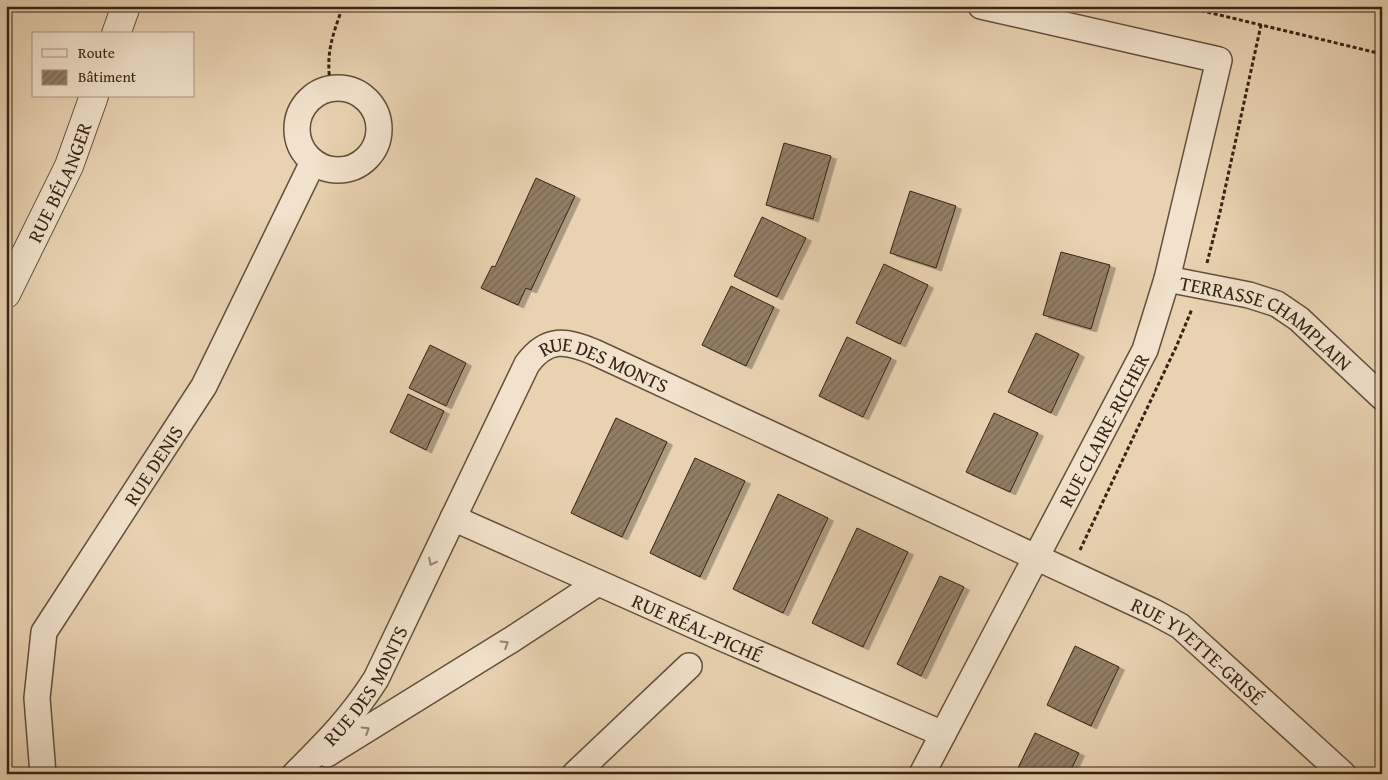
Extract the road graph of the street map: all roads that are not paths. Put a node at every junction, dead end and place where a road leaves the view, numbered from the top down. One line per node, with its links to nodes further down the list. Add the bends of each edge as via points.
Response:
1 (126, 6): 3 (street)
2 (981, 6): 6 (street, RUE CLAIRE-RICHER, via 1219,60)
3 (117, 32)
4 (93, 98): 7 (street, RUE BÉLANGER, via 69,166)
5 (312, 162): 5 (street, via 338,171 352,169 364,162 379,139 380,125 369,100 358,92 331,88 318,92 307,101 299,113 297,140); 14 (street, RUE DENIS, via 204,386 44,632 37,698)
6 (1167, 279): 8 (street, TERRASSE CHAMPLAIN, via 1249,295 1277,304 1299,319); 10 (street, RUE CLAIRE-RICHER, via 1145,350)
7 (6, 294)
8 (1382, 397)
9 (453, 518): 10 (street, RUE DES MONTS, via 528,364 540,350 565,342 594,352); 11 (street, RUE RÉAL-PICHÉ); 15 (street, RUE DES MONTS, one-way to 15, via 376,679 359,706)
10 (1035, 558): 13 (street, RUE CLAIRE-RICHER); 18 (street, RUE YVETTE-GRISÉ, via 1180,626)
11 (598, 583): 13 (street, RUE RÉAL-PICHÉ); 15 (street, RUE DES MONTS, one-way to 11)
12 (689, 666): 16 (street)
13 (943, 734): 17 (street, RUE CLAIRE-RICHER)
14 (43, 774)
15 (295, 774)
16 (575, 774)
17 (922, 774)
18 (1343, 774)

